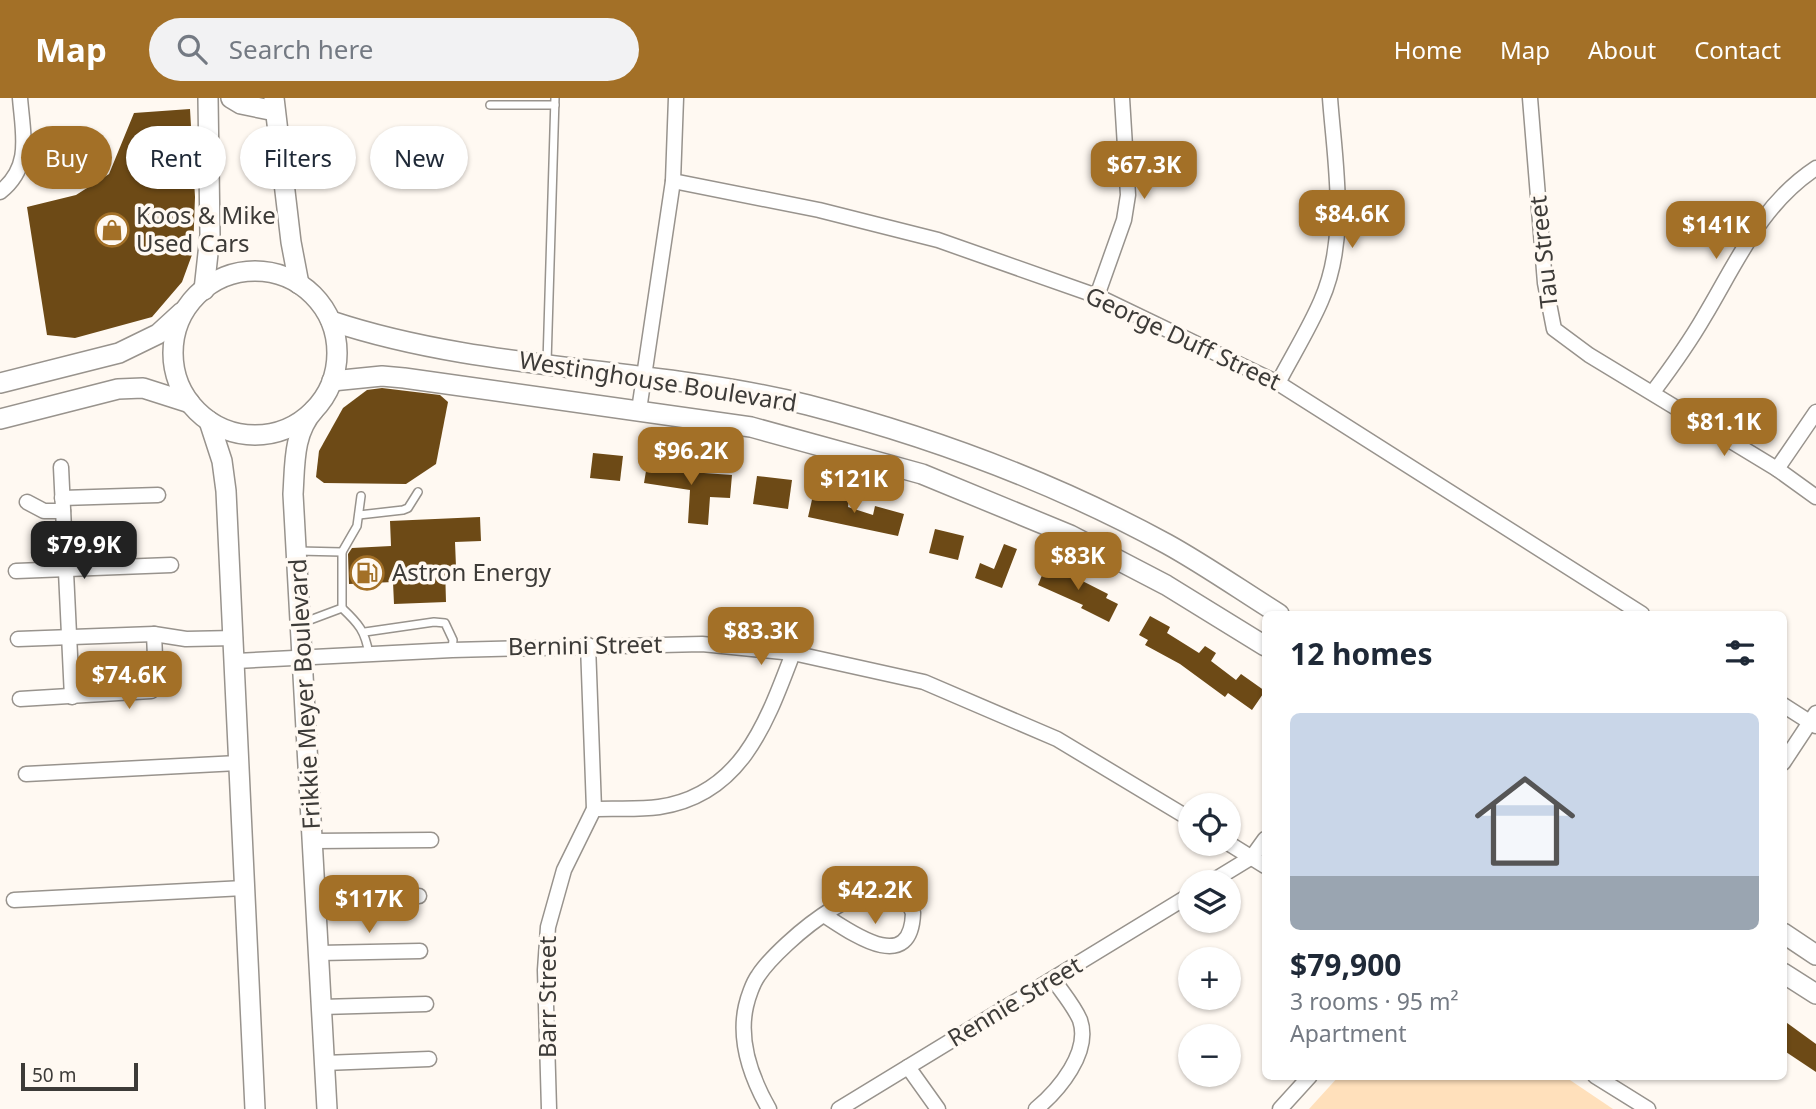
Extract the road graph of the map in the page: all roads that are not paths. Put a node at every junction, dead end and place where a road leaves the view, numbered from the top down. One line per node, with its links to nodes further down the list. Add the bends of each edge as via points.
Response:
1 (20, 98): 13 (street, via 23,162 15,180)
2 (208, 98): 15 (street, via 210,235)
3 (231, 98): 9 (street, via 251,107)
4 (676, 98): 12 (street)
5 (1122, 98): 16 (street, via 1128,195 1124,220)
6 (1330, 98): 23 (street, via 1338,202 1332,267 1321,300)
7 (1530, 98): 24 (street, Tau Street, via 1545,283 1554,329)
8 (555, 101): 10 (lane); 19 (lane)
9 (275, 104): 14 (street)
10 (490, 105)
11 (1816, 168): 24 (street, via 1768,209 1687,345)
12 (673, 181): 16 (street, George Duff Street, via 938,240); 20 (street)
13 (0, 192)
14 (299, 284): 15 (street, via 250,272 234,274); 18 (street, via 318,300)
15 (204, 290): 17 (street)
16 (1097, 296): 23 (street, George Duff Street)
17 (187, 308): 22 (street, via 158,334 119,354); 25 (street, via 173,356 178,381)
18 (331, 321): 19 (street, Westinghouse Boulevard, via 417,345); 21 (street, via 337,362)
19 (547, 363): 20 (street, Westinghouse Boulevard)
20 (643, 376): 27 (street); 46 (street, Westinghouse Boulevard, via 808,405 974,457 1066,494 1168,545)
21 (332, 382): 26 (street); 27 (street, Westinghouse Boulevard, via 404,377)
22 (0, 383)
23 (1278, 383): 47 (street, George Duff Street)
24 (1653, 392): 32 (street, Tau Street)
25 (190, 403): 29 (street, via 143,388 118,389); 30 (street)
26 (314, 410): 30 (street, via 282,430 263,435 235,432); 40 (street, Frikkie Meyer Boulevard, via 303,422 297,441 293,494)
27 (639, 410): 54 (street, Westinghouse Boulevard, via 751,427 922,474 1070,535 1166,585)
28 (1816, 412): 32 (street)
29 (0, 419)
30 (209, 421): 52 (street, via 226,491)
31 (61, 467): 38 (street)
32 (1777, 469): 36 (street, Tau Street)
33 (418, 492): 39 (lane, via 403,510)
34 (158, 495): 38 (street)
35 (361, 496): 39 (lane)
36 (1816, 497)
37 (27, 502): 38 (street, via 44,510)
38 (63, 504): 43 (street)
39 (359, 515): 41 (lane)
40 (298, 551): 41 (lane); 48 (street, Frikkie Meyer Boulevard)
41 (342, 552): 45 (lane)
42 (171, 565): 43 (street)
43 (66, 569): 44 (street); 51 (street)
44 (16, 571)
45 (342, 608): 48 (lane); 49 (lane)
46 (1274, 611)
47 (1637, 611)
48 (302, 623): 59 (street, Frikkie Meyer Boulevard)
49 (365, 632): 56 (lane, via 445,623); 58 (lane)
50 (154, 634): 51 (street); 52 (street); 61 (street, via 155,684 151,691)
51 (69, 637): 53 (street); 61 (street)
52 (235, 638): 60 (street)
53 (18, 639)
54 (1262, 644)
55 (588, 645): 56 (street, Bernini Street); 57 (street, Bernini Street, via 702,643); 68 (street, Barr Street)
56 (452, 650): 58 (street, Bernini Street)
57 (793, 653): 68 (street, via 752,745 720,782 660,807); 69 (street, Bernini Street, via 925,682 1057,739)
58 (369, 655): 59 (street, Bernini Street)
59 (304, 657): 60 (street, Bernini Street); 71 (street, Frikkie Meyer Boulevard)
60 (236, 660): 66 (street)
61 (72, 697): 62 (street)
62 (20, 699)
63 (1787, 707): 64 (street)
64 (1814, 721): 65 (street)
65 (1787, 758)
66 (239, 763): 67 (street); 77 (street)
67 (26, 774)
68 (594, 809): 99 (street, Barr Street, via 564,870 548,927)
69 (1178, 812)
70 (431, 840): 71 (street)
71 (314, 841): 79 (street, Frikkie Meyer Boulevard)
72 (1262, 843): 74 (street)
73 (1241, 851): 74 (street)
74 (1252, 857): 75 (street); 76 (street)
75 (1262, 864)
76 (1231, 870)
77 (244, 888): 80 (street); 97 (street)
78 (419, 896): 79 (street)
79 (317, 898): 85 (street, Frikkie Meyer Boulevard)
80 (14, 900)
81 (1178, 902): 88 (street, Rennie Street)
82 (824, 915): 82 (street, via 845,901 880,892 905,900 913,913 906,935 887,946 869,943); 100 (street, via 774,956 757,977 746,1005 743,1035)
83 (1787, 936): 86 (street)
84 (420, 951): 85 (street)
85 (319, 953): 91 (street, Frikkie Meyer Boulevard)
86 (1816, 955)
87 (1787, 976): 89 (street)
88 (1053, 979): 94 (street, Rennie Street); 103 (street, via 1079,1018 1082,1041 1063,1079)
89 (1816, 994)
90 (426, 1004): 91 (street)
91 (322, 1007): 93 (street, Frikkie Meyer Boulevard)
92 (429, 1059): 93 (street)
93 (324, 1063): 98 (street, Frikkie Meyer Boulevard)
94 (908, 1068): 101 (street, Rennie Street); 102 (street)
95 (1306, 1080): 104 (street)
96 (1601, 1080): 105 (street)
97 (255, 1109)
98 (327, 1109)
99 (549, 1109)
100 (769, 1109)
101 (839, 1109)
102 (938, 1109)
103 (1036, 1109)
104 (1280, 1109)
105 (1648, 1109)

